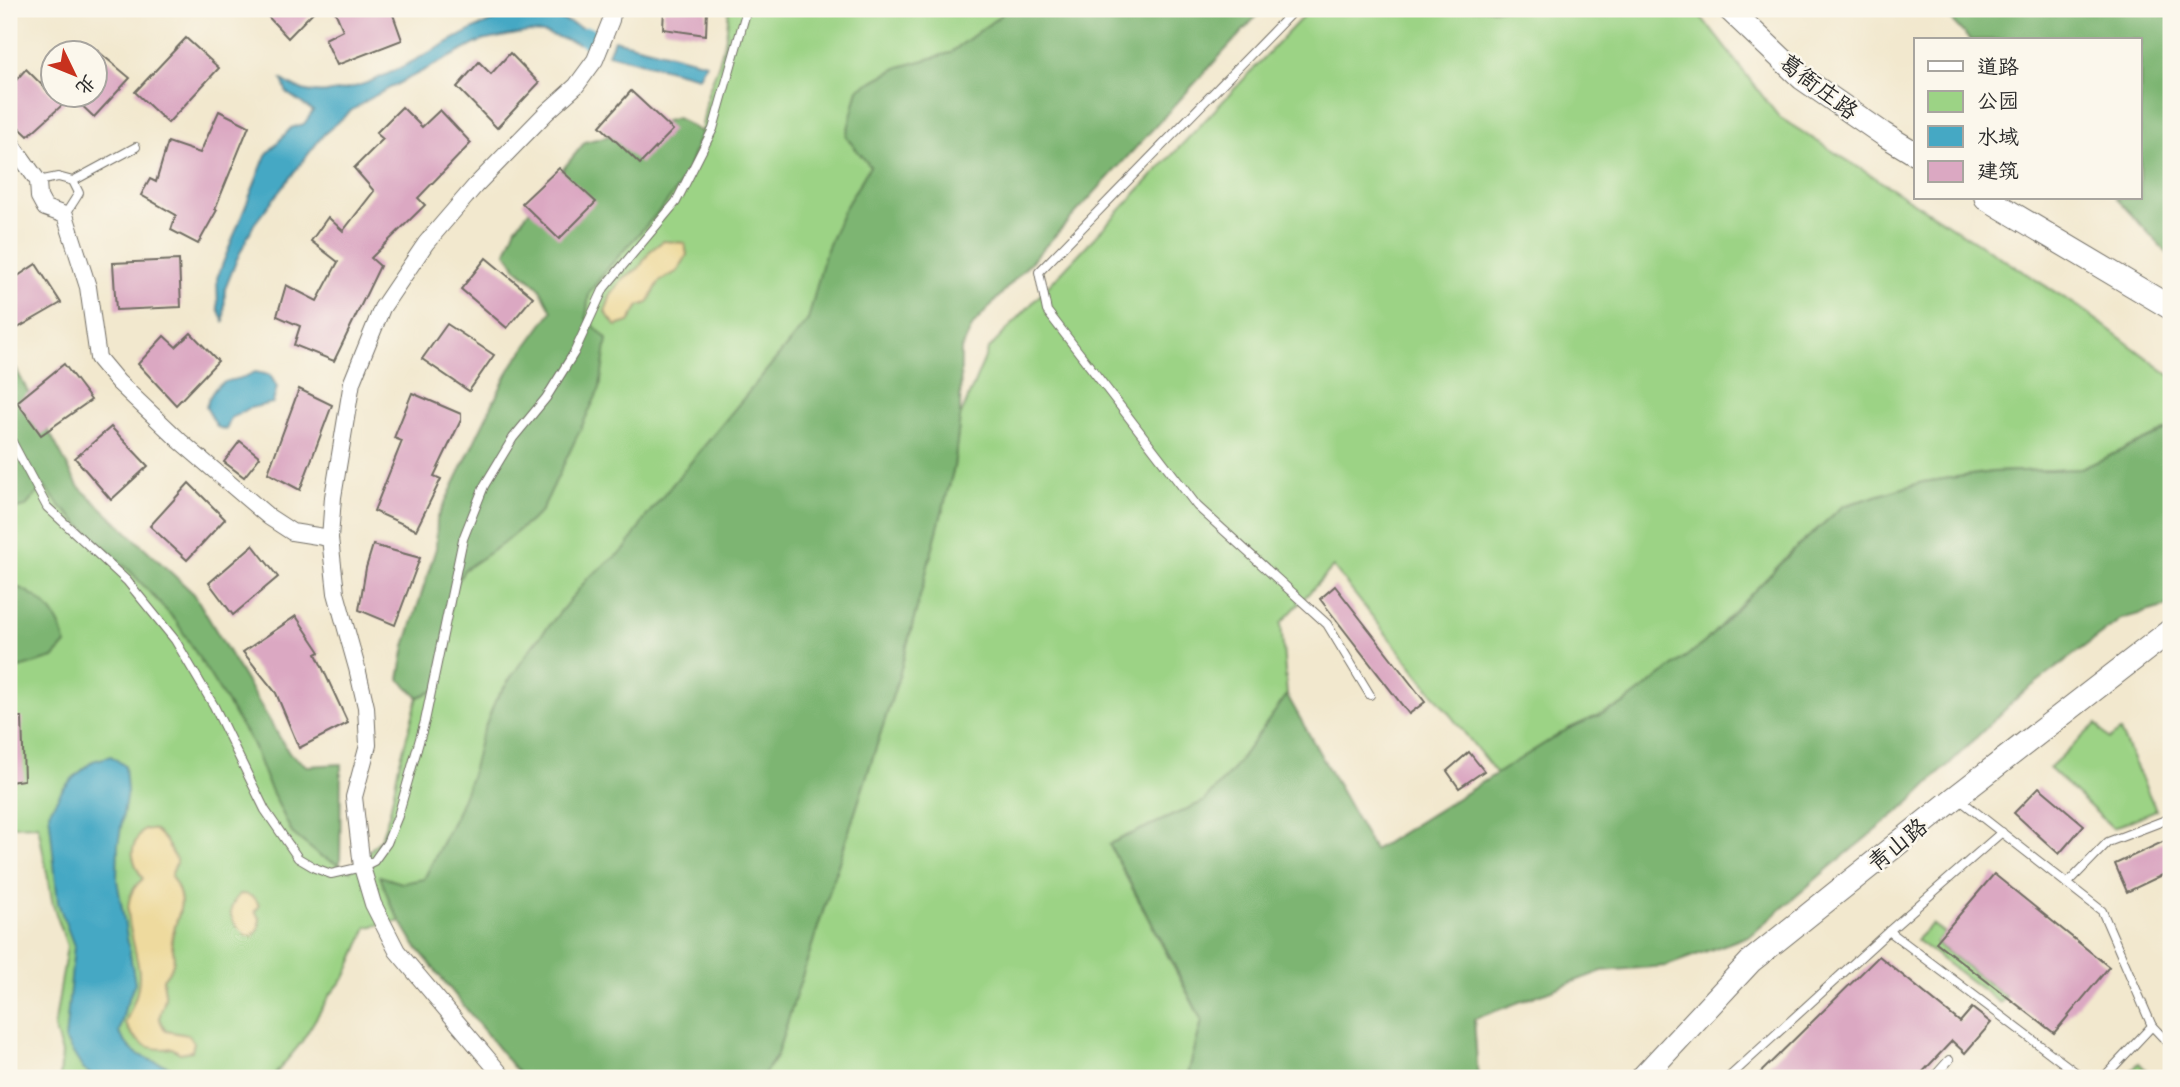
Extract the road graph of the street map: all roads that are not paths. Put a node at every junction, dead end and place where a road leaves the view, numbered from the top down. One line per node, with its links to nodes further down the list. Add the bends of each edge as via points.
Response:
1 (613, 9): 14 (street, via 595,60 576,86 475,186 426,243 382,308 352,382)
2 (747, 9): 20 (lane, via 713,129 676,202 604,288 574,353 484,486 463,539 425,721 398,816 374,862)
3 (1295, 9): 16 (lane, via 1038,272 1047,311 1197,506 1327,624)
4 (1729, 9): 7 (street, 葛衙庄路, via 1802,78)
5 (9, 140): 8 (street)
6 (136, 148): 9 (lane)
7 (1914, 153)
8 (38, 181): 9 (lane, via 58,177); 11 (street, via 45,208)
9 (73, 181): 11 (lane, via 79,193)
10 (1989, 200): 12 (street)
11 (65, 215): 14 (street, via 88,287 98,358 180,441 270,517 292,532)
12 (2171, 308)
13 (9, 436): 20 (lane, via 47,507 127,581 175,640 214,706 265,810 298,858 331,874)
14 (330, 538): 20 (street, via 336,593 366,707 368,745 354,797)
15 (2171, 630): 17 (street, 青山路)
16 (1370, 695)
17 (1956, 797): 19 (lane); 28 (street, 青山路, via 1751,961)
18 (2171, 817): 21 (lane, via 2108,842)
19 (2002, 832): 21 (lane); 22 (lane)
20 (362, 867): 27 (street, via 373,904 397,951)
21 (2067, 884): 23 (lane, via 2102,911)
22 (1889, 931): 26 (lane); 30 (lane)
23 (2152, 1026): 24 (lane); 31 (lane)
24 (2171, 1046)
25 (1949, 1060): 29 (lane)
26 (1730, 1077)
27 (504, 1078)
28 (1642, 1078)
29 (1933, 1078)
30 (2083, 1078)
31 (2103, 1078)

